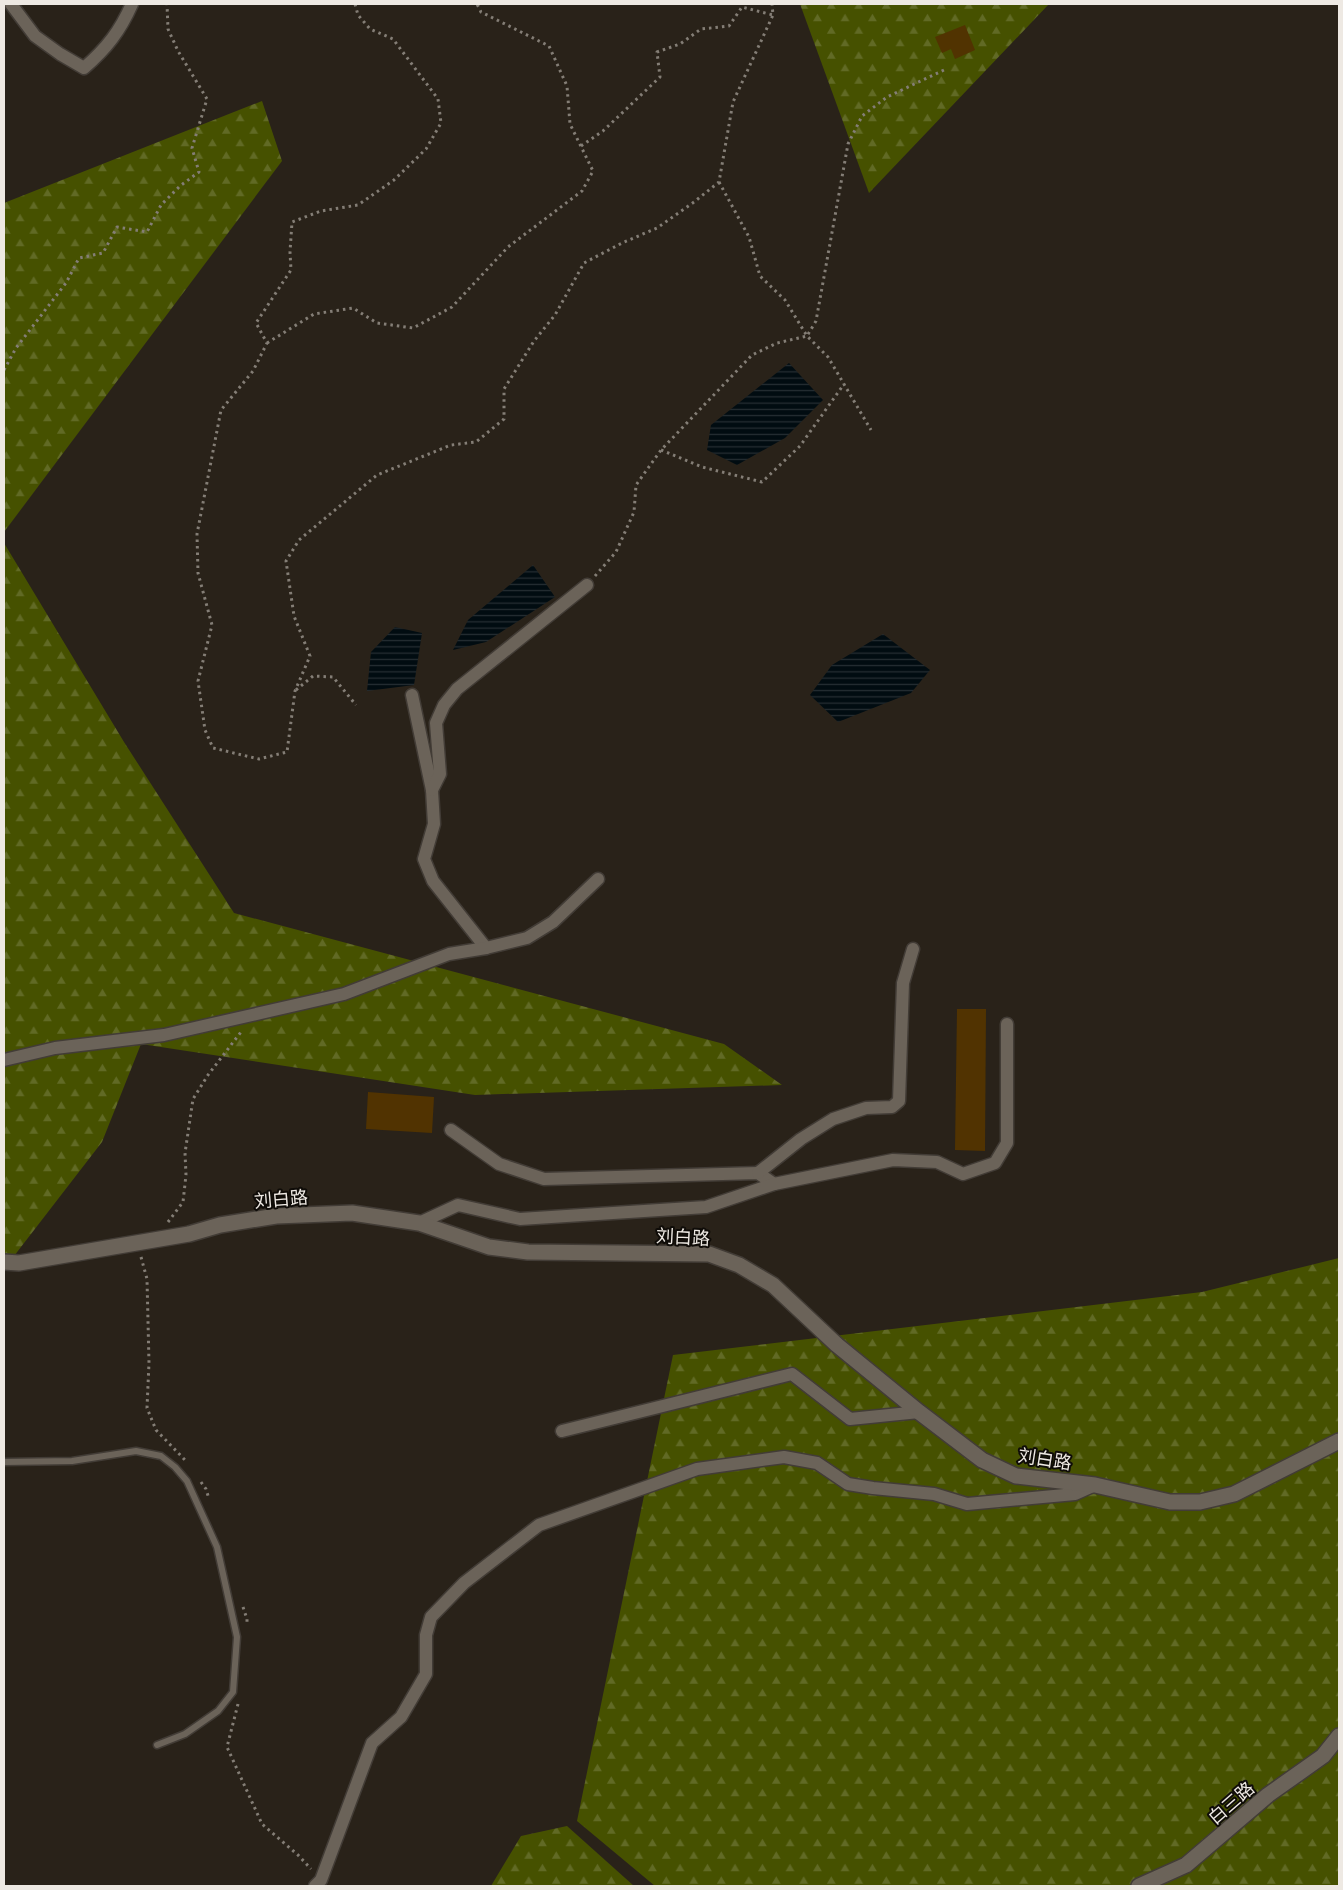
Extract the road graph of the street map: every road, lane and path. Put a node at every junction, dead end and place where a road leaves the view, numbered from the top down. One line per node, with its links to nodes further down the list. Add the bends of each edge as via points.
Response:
1 (11, 4): 2 (street, via 35,36 84,68 103,52 123,24)
2 (132, 4)
3 (167, 4): 13 (path, via 168,29 207,99 192,148 199,172 161,205 148,232 117,227 103,253 79,258 66,283 16,348)
4 (356, 4): 12 (path, via 358,15 370,29 393,39 438,99 441,123 426,150 394,180 358,204 321,211 292,222 291,270 256,323)
5 (477, 4): 9 (path, via 481,12 549,46 567,86 570,124)
6 (772, 4): 7 (path)
7 (773, 15): 9 (path, via 742,7 729,26 701,29 680,44 657,52 660,77 603,131); 10 (path, via 733,102)
8 (946, 70): 11 (path, via 887,98 862,116 848,144 816,322)
9 (581, 146): 12 (path, via 594,171 582,192 508,247 452,307 413,328 377,323 353,308 314,314)
10 (719, 182): 11 (path, via 749,237 760,276 785,300); 18 (path, via 657,228 584,263 555,315 534,341 504,390 504,419 476,442 451,445 377,475 299,540 286,561 294,616 310,656)
11 (807, 336): 14 (path, via 828,357); 16 (path, via 777,343 752,355)
12 (267, 343): 18 (path, via 253,371 222,410 198,534 198,574 212,625 198,681 205,730 213,748 259,759 287,752)
13 (4, 370)
14 (844, 384): 15 (path); 16 (path, via 800,446 762,482 702,467)
15 (871, 430)
16 (661, 450): 17 (path, via 636,485 634,512 616,552)
17 (587, 585): 21 (street, via 457,689 444,705 436,723 440,774)
18 (295, 691): 20 (path, via 313,676 333,677)
19 (412, 695): 21 (street)
20 (356, 706)
21 (432, 790): 23 (street, via 434,824 424,859 433,881)
22 (598, 879): 23 (street, via 553,922 527,938)
23 (486, 948): 27 (street, via 449,954 344,994 164,1035 55,1048)
24 (913, 949): 29 (street, via 903,983 900,1102 892,1107 866,1108 833,1118)
25 (1007, 1024): 30 (street, via 1007,1143 995,1163 963,1174 936,1162 893,1160)
26 (242, 1032): 32 (path, via 193,1099 185,1153 183,1202 167,1224)
27 (4, 1060)
28 (451, 1130): 29 (street, via 500,1164 544,1179)
29 (758, 1173): 30 (street)
30 (774, 1184): 31 (street, via 706,1207 520,1219 458,1205)
31 (419, 1223): 32 (street, 刘白路, via 352,1213 276,1216 220,1225); 35 (street, 刘白路, via 489,1247 528,1252 709,1254 739,1265 773,1285 837,1345)
32 (189, 1234): 33 (street, 刘白路)
33 (136, 1242): 34 (street, 刘白路, via 19,1263); 36 (path, via 147,1279 150,1363 147,1408)
34 (4, 1262)
35 (919, 1412): 37 (street, via 850,1419 792,1374); 40 (street, 刘白路, via 982,1460 1016,1476)
36 (156, 1430)
37 (562, 1431)
38 (1339, 1442): 40 (street, 刘白路, via 1234,1494 1200,1502 1170,1502)
39 (4, 1462): 42 (lane, via 72,1461 136,1451 161,1456 187,1481 217,1547 237,1637 233,1692 218,1711 185,1734)
40 (1094, 1485): 44 (street, via 1075,1494 967,1504 934,1494 848,1484 816,1463 784,1457 697,1469 539,1526 464,1583 431,1617 426,1635 426,1674 401,1717 372,1744)
41 (1339, 1736): 45 (street, 白三路, via 1323,1756 1268,1794 1186,1865)
42 (156, 1745)
43 (227, 1746): 44 (path, via 262,1824 298,1855)
44 (318, 1883)
45 (1139, 1886)

